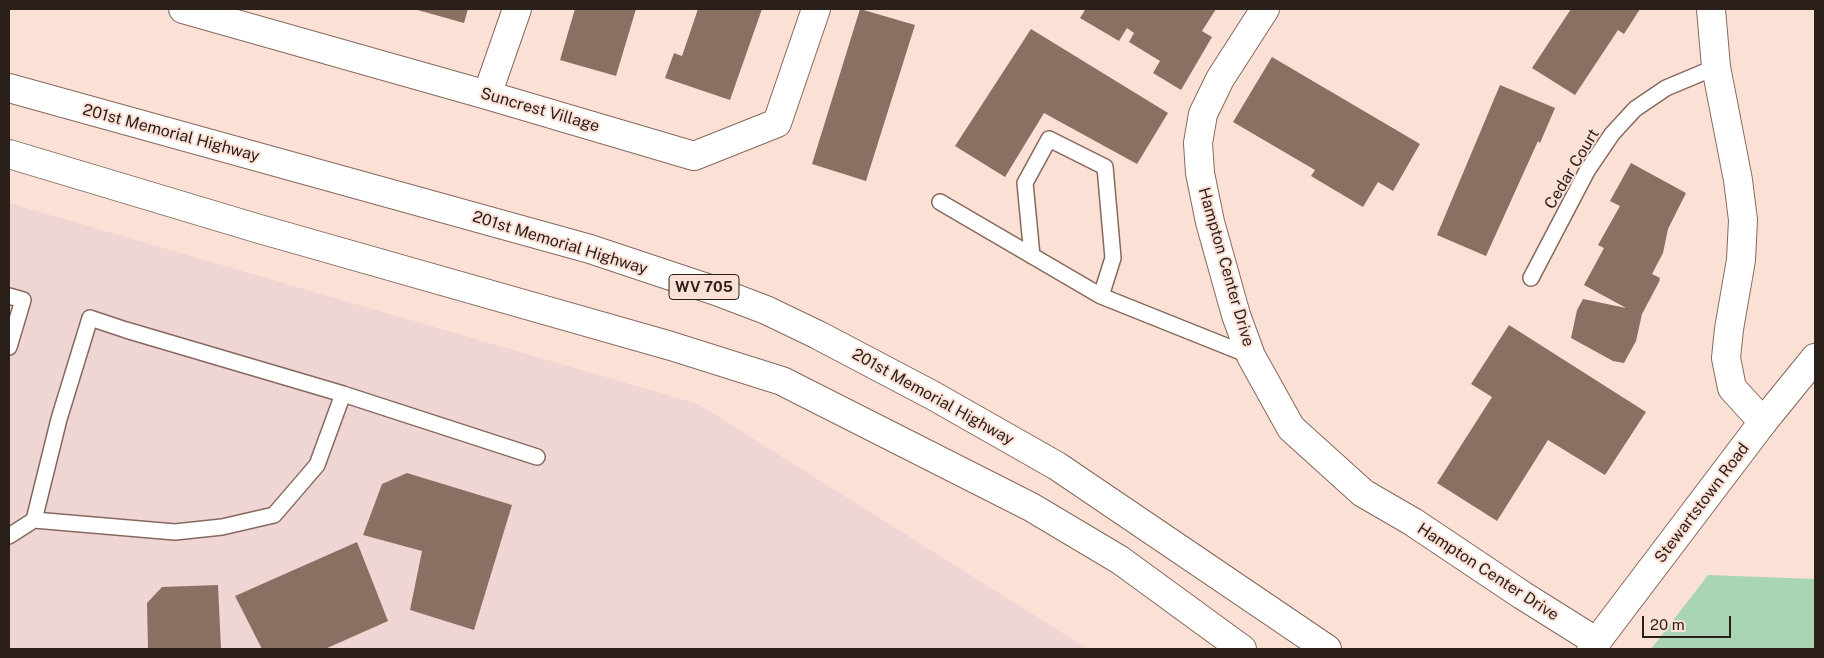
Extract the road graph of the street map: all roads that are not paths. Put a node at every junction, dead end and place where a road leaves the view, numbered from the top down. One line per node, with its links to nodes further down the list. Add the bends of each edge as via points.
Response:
1 (517, 9): 8 (main road)
2 (816, 9): 8 (main road, Suncrest Village, via 777,123 694,156)
3 (1265, 9): 17 (main road, Hampton Center Drive, via 1220,79 1203,114 1198,143 1200,174 1210,222)
4 (1711, 9): 6 (main road)
5 (199, 11): 8 (main road, Suncrest Village)
6 (1716, 67): 12 (lane, Cedar Court, via 1666,88 1635,109 1612,134 1587,170); 20 (main road, via 1743,220 1741,260 1726,358 1732,388)
7 (9, 88): 26 (main road, 201st Memorial Highway / WV 705, via 590,249 766,310 932,395 1057,466)
8 (487, 95)
9 (9, 154): 25 (main road, via 782,381 1031,507 1120,560)
10 (940, 202): 11 (lane)
11 (1032, 256): 14 (lane); 14 (lane, via 1026,183 1048,138 1105,166 1113,258)
12 (1531, 278)
13 (9, 296): 15 (lane, via 23,300)
14 (1101, 296): 17 (lane)
15 (12, 330): 16 (lane)
16 (9, 347)
17 (1251, 356): 24 (main road, Hampton Center Drive, via 1291,428 1364,494 1413,522)
18 (1815, 358): 20 (main road, Stewartstown Road)
19 (343, 394): 21 (lane); 22 (lane, via 317,465 274,514 222,527 175,532); 22 (lane, via 90,318)
20 (1763, 422): 24 (main road, Stewartstown Road)
21 (537, 457)
22 (34, 520): 23 (lane)
23 (9, 536)
24 (1594, 646)
25 (1242, 649)
26 (1327, 649)

